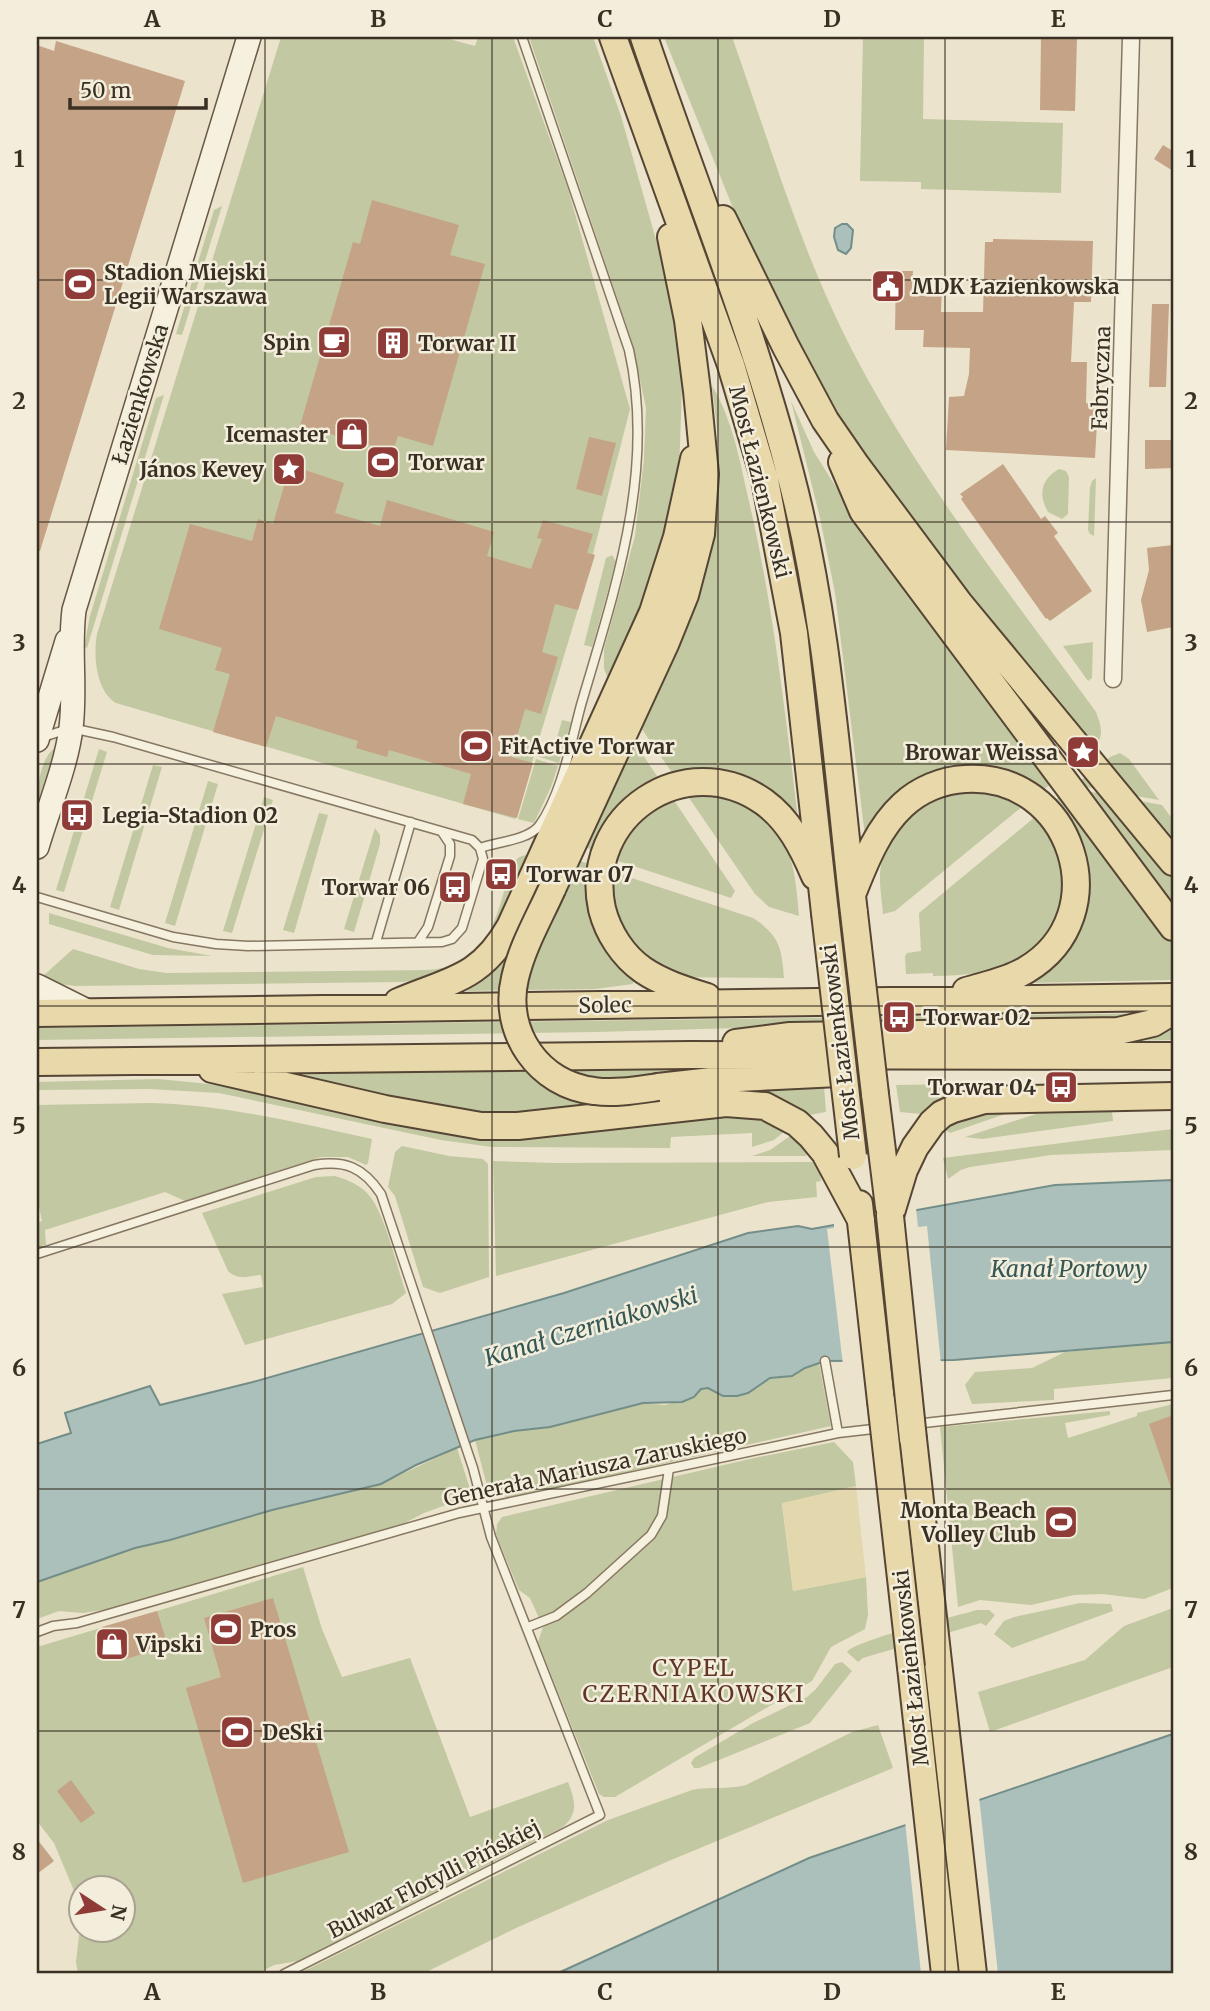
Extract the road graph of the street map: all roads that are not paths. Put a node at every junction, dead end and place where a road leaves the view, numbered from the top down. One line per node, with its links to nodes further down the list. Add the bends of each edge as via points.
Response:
1 (249, 37): 8 (street, Łazienkowska)
2 (522, 37): 17 (lane, via 629,350 637,399 638,451 617,582 559,783 534,831)
3 (613, 37): 6 (main road)
4 (644, 37): 7 (main road)
5 (1131, 37): 11 (street, Fabryczna)
6 (647, 130): 9 (main road, via 688,320 699,430 670,560 653,612); 21 (main road, Most Łazienkowski, via 731,365 765,480 794,633)
7 (678, 134): 10 (main road, via 825,420 959,603); 20 (main road, Most Łazienkowski, via 737,298 791,475 821,631)
8 (71, 631): 12 (street, Łazienkowska); 13 (street, Łazienkowska)
9 (647, 658): 29 (main road, via 504,939 482,965 453,982); 35 (main road, bridge, via 514,979 515,1025 525,1048 557,1079 593,1091 619,1092 739,1078 851,1074)
10 (990, 660): 18 (main road); 22 (main road)
11 (1113, 679)
12 (71, 728): 13 (lane); 14 (lane); 16 (street, Łazienkowska)
13 (37, 739)
14 (411, 822): 15 (lane); 23 (lane)
15 (440, 831): 17 (lane, via 472,840); 24 (lane, via 450,844 450,856 428,927)
16 (37, 847)
17 (480, 848): 24 (lane, via 482,864 460,933 446,942)
18 (1173, 862)
19 (37, 897): 23 (lane, via 195,942 240,946)
20 (853, 903): 27 (main road, via 886,825 906,803 932,787 962,779 996,781 1021,790 1048,810 1069,843 1076,870 1075,899 1058,942 1013,976); 39 (main road, Most Łazienkowski, bridge)
21 (824, 905): 28 (main road, via 799,842 773,809 748,792 717,783 686,783 656,793 634,809 611,838 601,867 600,900 612,934 631,960 664,982); 40 (main road, Most Łazienkowski, bridge)
22 (1173, 927)
23 (376, 942): 24 (lane)
24 (418, 942)
25 (37, 986): 31 (street)
26 (1173, 997): 27 (main road, Solec)
27 (934, 1000): 28 (main road, Solec)
28 (724, 1003): 29 (main road, Solec)
29 (384, 1008): 31 (main road, Solec)
30 (1173, 1011): 33 (main road, via 1127,1030 790,1036)
31 (89, 1012): 32 (main road, Solec)
32 (37, 1013)
33 (690, 1055): 35 (main road); 36 (main road)
34 (1173, 1056): 35 (main road)
35 (918, 1057)
36 (177, 1060): 37 (main road); 40 (main road, via 455,1123 518,1126 726,1103 765,1106 811,1136)
37 (37, 1062)
38 (1173, 1096): 39 (main road, via 984,1100 953,1109 932,1123 915,1147)
39 (890, 1216): 53 (main road, Most Łazienkowski, bridge)
40 (861, 1220): 52 (main road, Most Łazienkowski, bridge)
41 (37, 1254): 48 (lane, via 314,1164 331,1162 368,1176 382,1194 473,1468)
42 (825, 1361): 46 (lane)
43 (1173, 1395): 44 (lane)
44 (904, 1426)
45 (891, 1427): 46 (lane, Generała Mariusza Zaruskiego)
46 (838, 1433): 47 (lane, Generała Mariusza Zaruskiego)
47 (670, 1469): 48 (lane, Generała Mariusza Zaruskiego); 49 (lane, via 662,1516 650,1535 587,1593 556,1616)
48 (482, 1509): 49 (lane); 50 (lane, Generała Mariusza Zaruskiego)
49 (528, 1627): 51 (lane, Bulwar Flotylli Pińskiej, via 600,1815)
50 (37, 1632)
51 (284, 1974)
52 (945, 1974)
53 (973, 1974)

